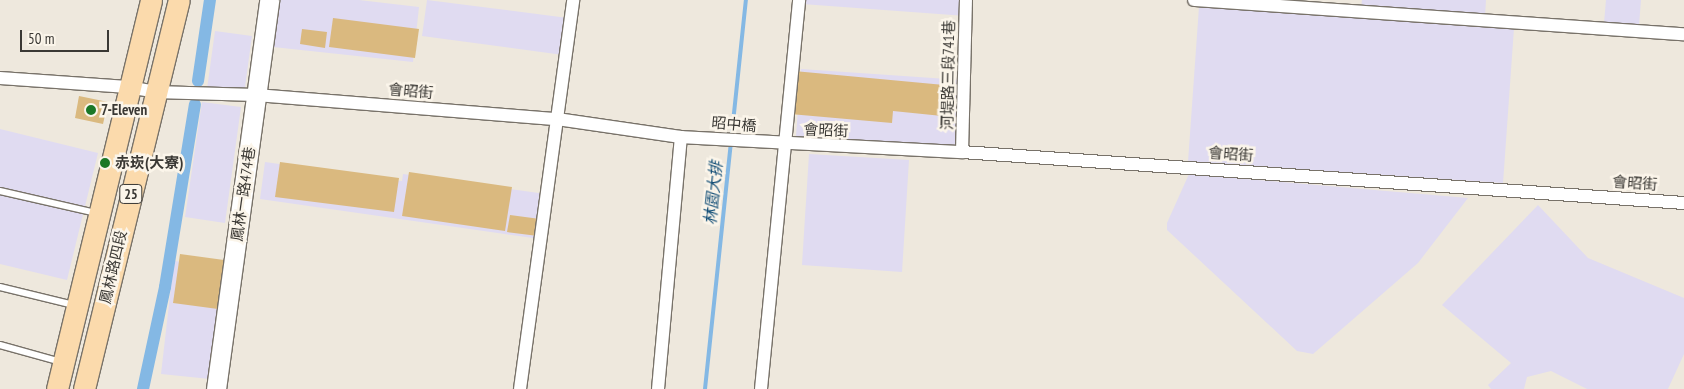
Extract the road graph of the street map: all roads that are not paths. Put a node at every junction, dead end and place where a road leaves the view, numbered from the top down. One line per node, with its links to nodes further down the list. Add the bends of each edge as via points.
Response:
1 (150, 0): 10 (main road, 鳳林路四段 / 25)
2 (179, 0): 11 (main road, 鳳林路四段 / 25)
3 (269, 0): 12 (street, 鳳林一路474巷)
4 (572, 0): 13 (street)
5 (799, 0): 15 (street)
6 (966, 0): 16 (street, 河堤路三段741巷)
7 (1194, 0): 8 (street)
8 (1684, 34)
9 (0, 78): 10 (street, 會昭街)
10 (128, 87): 11 (street, 會昭街); 19 (main road, 鳳林路四段 / 25)
11 (155, 92): 12 (street, 會昭街); 25 (main road, 鳳林路四段 / 25)
12 (256, 95): 13 (street, 會昭街); 26 (street, 鳳林一路474巷)
13 (557, 120): 14 (street, 會昭街); 27 (street)
14 (686, 137): 15 (street, 昭中橋); 28 (street)
15 (780, 144): 16 (street, 會昭街); 29 (street)
16 (962, 152): 18 (street, 會昭街)
17 (0, 191): 19 (lane)
18 (1684, 203)
19 (98, 214): 21 (main road, 鳳林路四段 / 25)
20 (0, 287): 21 (lane)
21 (77, 306): 23 (main road, 鳳林路四段 / 25)
22 (0, 345): 23 (lane)
23 (63, 363): 24 (main road, 鳳林路四段 / 25)
24 (57, 389)
25 (84, 389)
26 (216, 389)
27 (520, 389)
28 (658, 389)
29 (761, 389)

